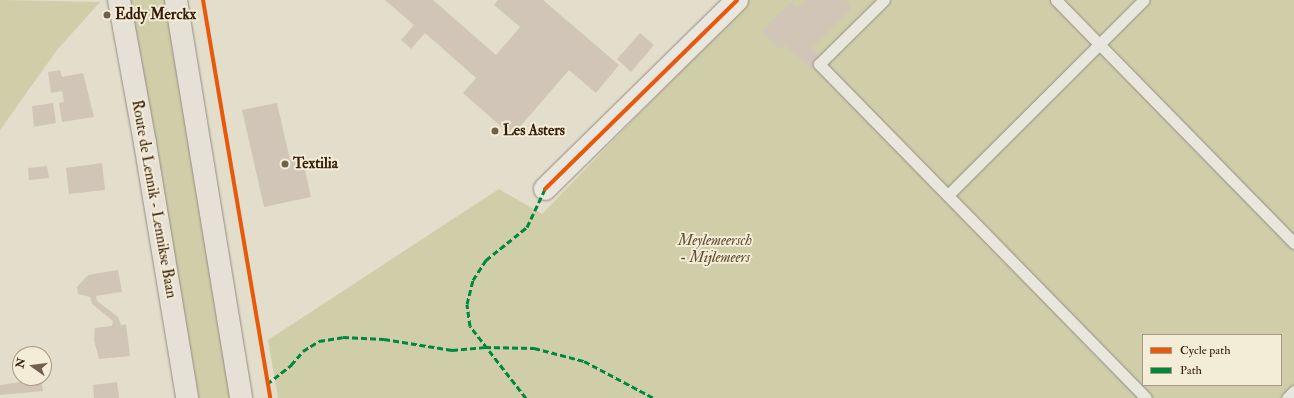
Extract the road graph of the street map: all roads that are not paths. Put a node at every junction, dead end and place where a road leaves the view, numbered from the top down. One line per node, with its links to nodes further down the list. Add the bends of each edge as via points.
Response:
1 (119, 0): 12 (main road, Route de Lennik - Lennikse Baan)
2 (176, 0): 13 (main road)
3 (737, 0): 8 (street)
4 (884, 0): 9 (lane, via 820,64)
5 (1056, 0): 7 (lane)
6 (1144, 0): 7 (lane)
7 (1099, 44): 9 (lane); 10 (lane)
8 (545, 189)
9 (948, 195): 14 (lane)
10 (1294, 243)
11 (1294, 391): 15 (lane)
12 (187, 398)
13 (241, 398)
14 (1146, 398)
15 (1287, 398)

